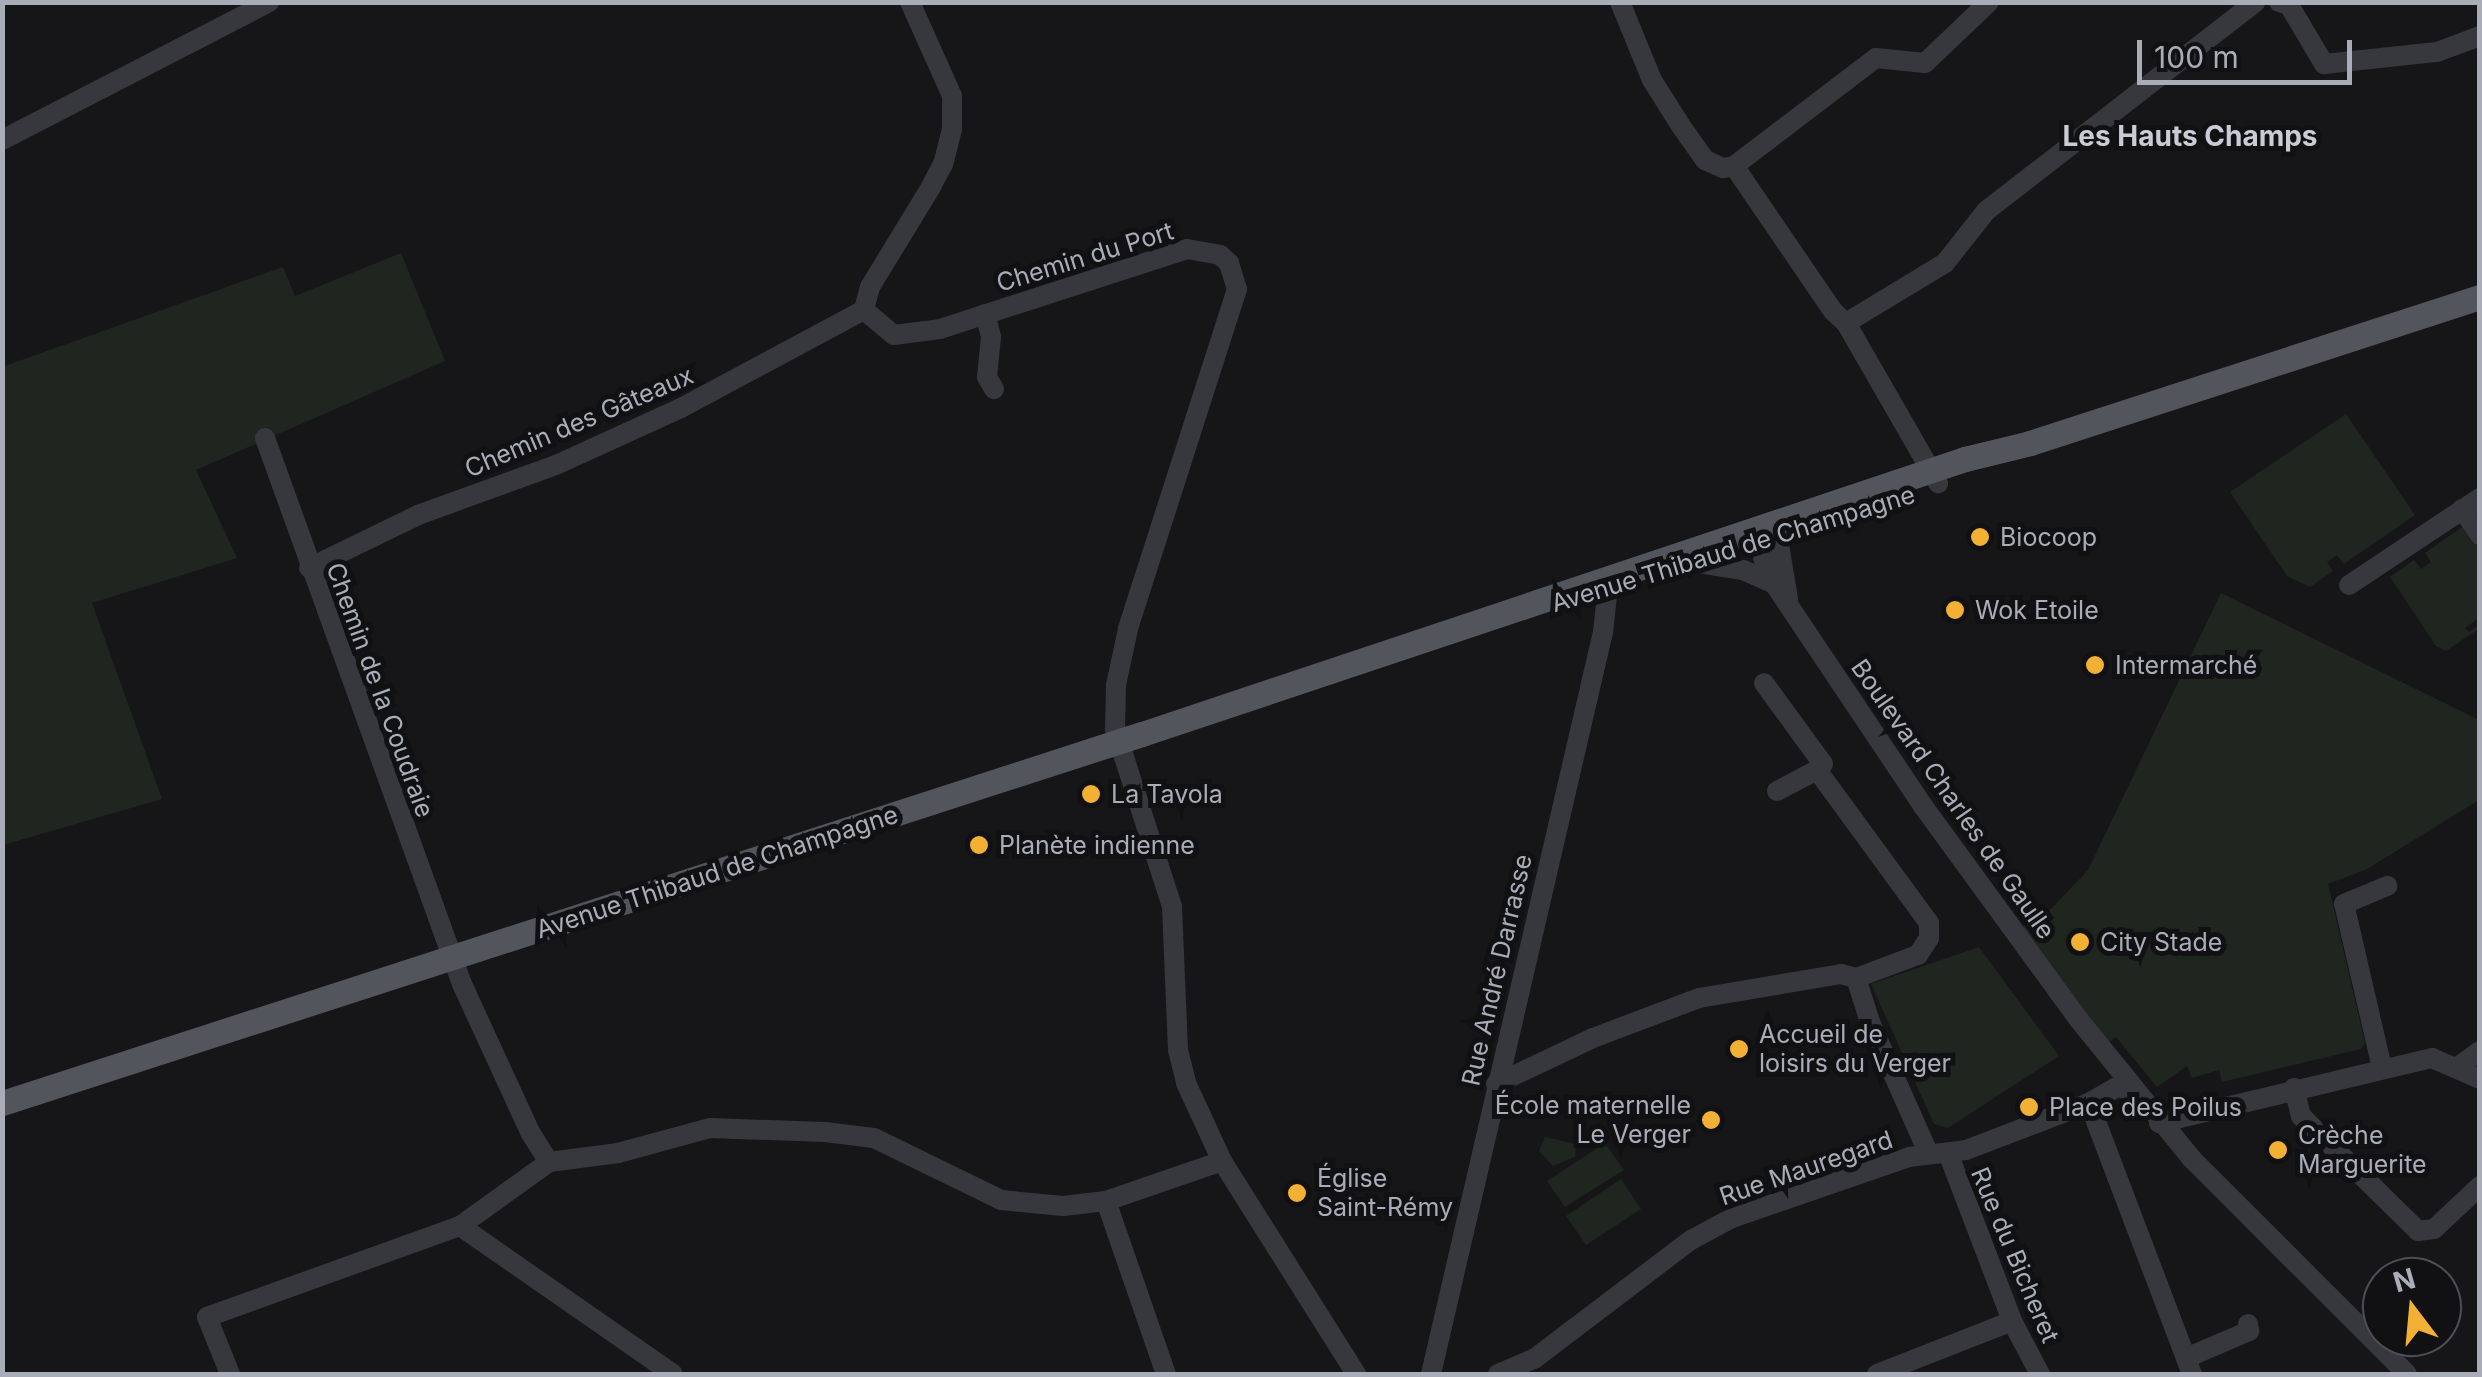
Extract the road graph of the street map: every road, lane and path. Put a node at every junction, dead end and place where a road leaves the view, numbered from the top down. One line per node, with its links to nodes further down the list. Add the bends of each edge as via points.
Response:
1 (268, 2): 8 (street)
2 (910, 2): 11 (street, via 952,96 952,129 943,164 870,287)
3 (1620, 2): 9 (street, via 1652,80 1681,126 1705,160)
4 (1989, 2): 9 (street, via 1925,63 1876,58)
5 (2255, 2): 13 (street, via 1986,211 1945,263)
6 (2279, 2): 7 (street, via 2289,5 2324,64 2437,52)
7 (2480, 36)
8 (2, 140)
9 (1734, 166): 13 (street)
10 (2480, 297): 16 (main road, Avenue Thibaud de Champagne)
11 (864, 310): 12 (street, Chemin du Port, via 894,335 911,336); 21 (street, Chemin des Gâteaux, via 663,416)
12 (986, 314): 14 (street, via 987,377); 26 (street, Chemin du Port, via 1187,250 1220,256 1234,276 1238,289 1215,366 1128,629 1113,711)
13 (1846, 323): 16 (street)
14 (994, 388)
15 (265, 438): 21 (street, Chemin de la Coudraie)
16 (1936, 477): 19 (main road, Avenue Thibaud de Champagne)
17 (2471, 504): 18 (street); 23 (street)
18 (2480, 534)
19 (1768, 537): 20 (main road, Avenue Thibaud de Champagne); 22 (main road, Avenue Thibaud de Champagne); 24 (street, Boulevard Charles de Gaulle, via 1767,573)
20 (1698, 563): 22 (main road, Avenue Thibaud de Champagne); 24 (street, via 1743,570)
21 (308, 568): 30 (street, Chemin de la Coudraie)
22 (1609, 584): 26 (main road, Avenue Thibaud de Champagne); 36 (street, Rue André Darrasse)
23 (2349, 585)
24 (1782, 592): 38 (street, Boulevard Charles de Gaulle, via 1923,806)
25 (1764, 682): 27 (street, via 1823,764)
26 (1118, 742): 30 (main road, Avenue Thibaud de Champagne); 43 (street, Chemin du Port, via 1172,907 1178,1050 1186,1083)
27 (1816, 770): 28 (street); 31 (street, via 1929,923 1918,955)
28 (1777, 791)
29 (2387, 886): 34 (street, via 2344,904)
30 (452, 958): 39 (main road, Avenue Thibaud de Champagne); 44 (street, Chemin de la Coudraie, via 490,1051)
31 (1856, 978): 36 (street, via 1841,974 1699,998); 42 (street, Rue Mauregard, via 1870,1022)
32 (2480, 1051): 33 (street)
33 (2459, 1066): 34 (street, via 2432,1058); 35 (street)
34 (2382, 1068): 37 (street)
35 (2480, 1079)
36 (1496, 1084): 55 (street, Rue André Darrasse)
37 (2294, 1088): 41 (street); 45 (street, via 2301,1116 2418,1230 2434,1229)
38 (2134, 1090): 40 (street, via 2117,1087); 41 (street, Boulevard Charles de Gaulle)
39 (2, 1103)
40 (2089, 1103): 42 (street); 50 (street)
41 (2159, 1122): 59 (street, Boulevard Charles de Gaulle)
42 (1938, 1153): 48 (street, Rue du Bicheret); 56 (street, Rue Mauregard, via 1751,1210 1708,1230 1534,1359)
43 (1222, 1161): 46 (street); 54 (street, Chemin du Port)
44 (550, 1162): 46 (street, via 618,1153 710,1128 760,1127 874,1138 981,1192 1023,1205); 47 (street)
45 (2480, 1186)
46 (1106, 1201): 53 (street)
47 (460, 1226): 51 (street, via 208,1317); 52 (street)
48 (2012, 1321): 57 (street); 58 (street, Rue du Bicheret)
49 (2248, 1324): 50 (street, via 2249,1331)
50 (2189, 1366)
51 (230, 1374)
52 (674, 1374)
53 (1166, 1374)
54 (1356, 1374)
55 (1431, 1374)
56 (1498, 1374)
57 (1877, 1374)
58 (2040, 1374)
59 (2407, 1374)

